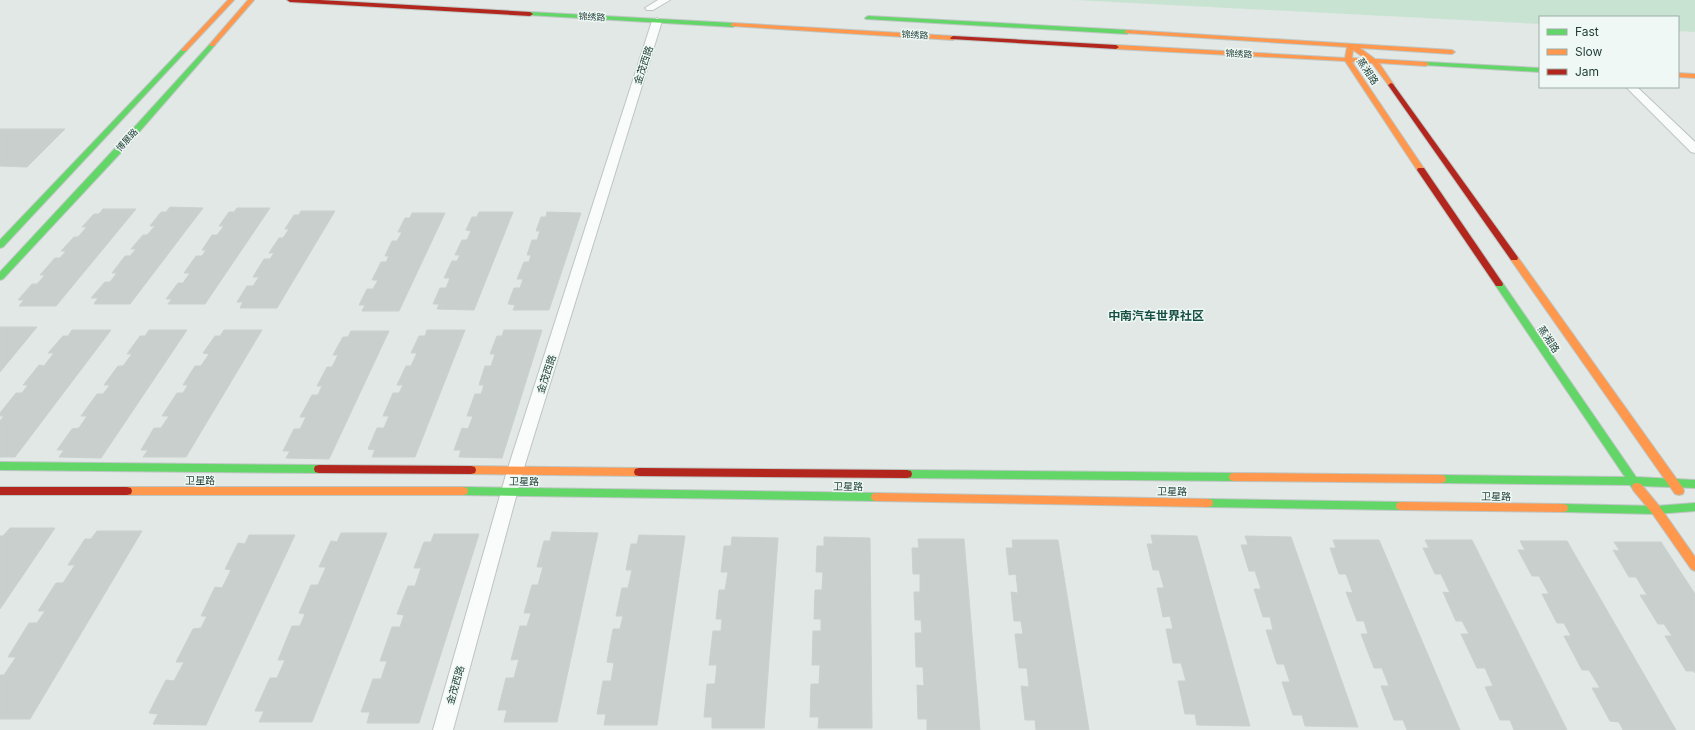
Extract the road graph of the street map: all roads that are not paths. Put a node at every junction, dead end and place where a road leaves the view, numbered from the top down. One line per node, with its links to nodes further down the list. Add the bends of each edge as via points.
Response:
1 (231, 0): 15 (street, 博展路)
2 (250, 0): 16 (street, 博展路, via 123,145)
3 (290, 0): 4 (street, 锦绣路)
4 (656, 9): 8 (street, 锦绣路); 18 (street, 金茂西路)
5 (855, 18): 6 (street, 锦绣路)
6 (1351, 45): 7 (street, 锦绣路); 8 (street, 蒸湘路); 9 (street, 蒸湘路)
7 (1461, 52)
8 (1348, 61): 9 (street, 锦绣路); 19 (street, 蒸湘路)
9 (1375, 62): 10 (street, 锦绣路); 20 (street, 蒸湘路)
10 (1539, 70)
11 (1679, 75): 12 (street)
12 (1695, 76)
13 (1632, 88): 14 (street)
14 (1695, 149)
15 (0, 245)
16 (0, 277)
17 (0, 466): 18 (street)
18 (515, 471): 19 (street); 23 (street, 金茂西路)
19 (1632, 481): 20 (street); 25 (street, 蒸湘路)
20 (1674, 484): 21 (street); 24 (street, 蒸湘路)
21 (1695, 484)
22 (0, 491): 23 (street, 卫星路)
23 (510, 491): 25 (street, 卫星路); 27 (street, 金茂西路)
24 (1694, 509): 25 (street, 卫星路)
25 (1656, 510): 26 (street, 蒸湘路)
26 (1695, 566)
27 (443, 730)

